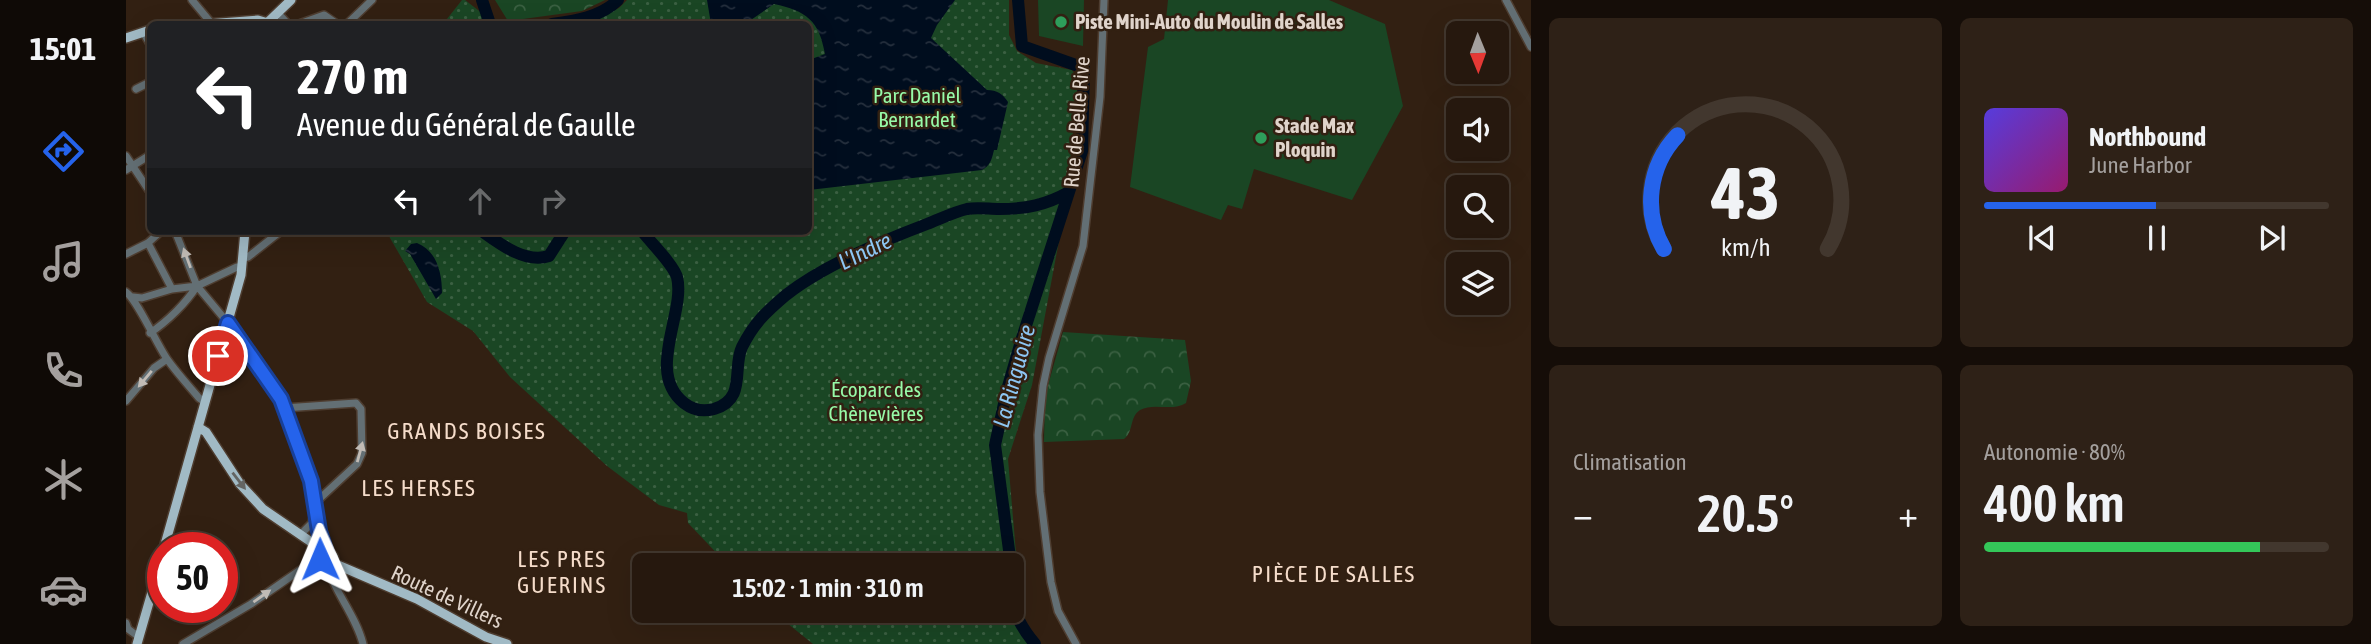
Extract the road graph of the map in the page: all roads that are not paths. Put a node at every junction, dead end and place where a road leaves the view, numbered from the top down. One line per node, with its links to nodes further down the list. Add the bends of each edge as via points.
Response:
1 (192, 0): 7 (street)
2 (290, 0): 6 (main road)
3 (372, 0): 12 (street)
4 (1104, 0): 49 (street, Rue de Belle Rive, via 1100,97 1083,246 1049,358 1038,435 1051,582 1058,611)
5 (1506, 0): 15 (street)
6 (278, 13): 8 (main road); 9 (street)
7 (210, 21)
8 (270, 21)
9 (285, 21)
10 (307, 21): 11 (street, via 324,15)
11 (333, 21)
12 (350, 21)
13 (147, 31): 14 (main road)
14 (126, 38)
15 (1531, 47)
16 (147, 84): 17 (street)
17 (136, 89)
18 (126, 156): 20 (street)
19 (147, 157): 20 (street)
20 (129, 167): 21 (street)
21 (147, 188)
22 (157, 235): 26 (street)
23 (177, 235): 29 (street, one-way to 23)
24 (245, 235): 28 (main road)
25 (276, 235): 28 (street)
26 (148, 243): 27 (street); 30 (street)
27 (126, 254)
28 (243, 263): 29 (street); 32 (main road)
29 (197, 286): 30 (street); 32 (street); 33 (street)
30 (172, 289): 31 (street, via 142,298)
31 (129, 295): 33 (street)
32 (228, 323): 36 (main road); 37 (main road)
33 (150, 333): 34 (street)
34 (167, 359): 35 (street, one-way to 35); 36 (street)
35 (126, 401)
36 (205, 402): 38 (main road)
37 (284, 408): 39 (main road); 39 (street, one-way to 37, via 357,464 362,453 361,409 356,403)
38 (198, 426): 40 (main road); 41 (main road, one-way to 41, via 263,509)
39 (316, 502): 41 (street, via 312,523); 42 (main road)
40 (168, 532)
41 (300, 535): 42 (main road, via 317,546)
42 (326, 560): 46 (street, one-way to 42, via 309,564); 47 (street); 48 (main road, Route de Villers)
43 (147, 609): 45 (main road)
44 (126, 623): 45 (street)
45 (138, 640)
46 (183, 644)
47 (363, 644)
48 (507, 644)
49 (1076, 644)

